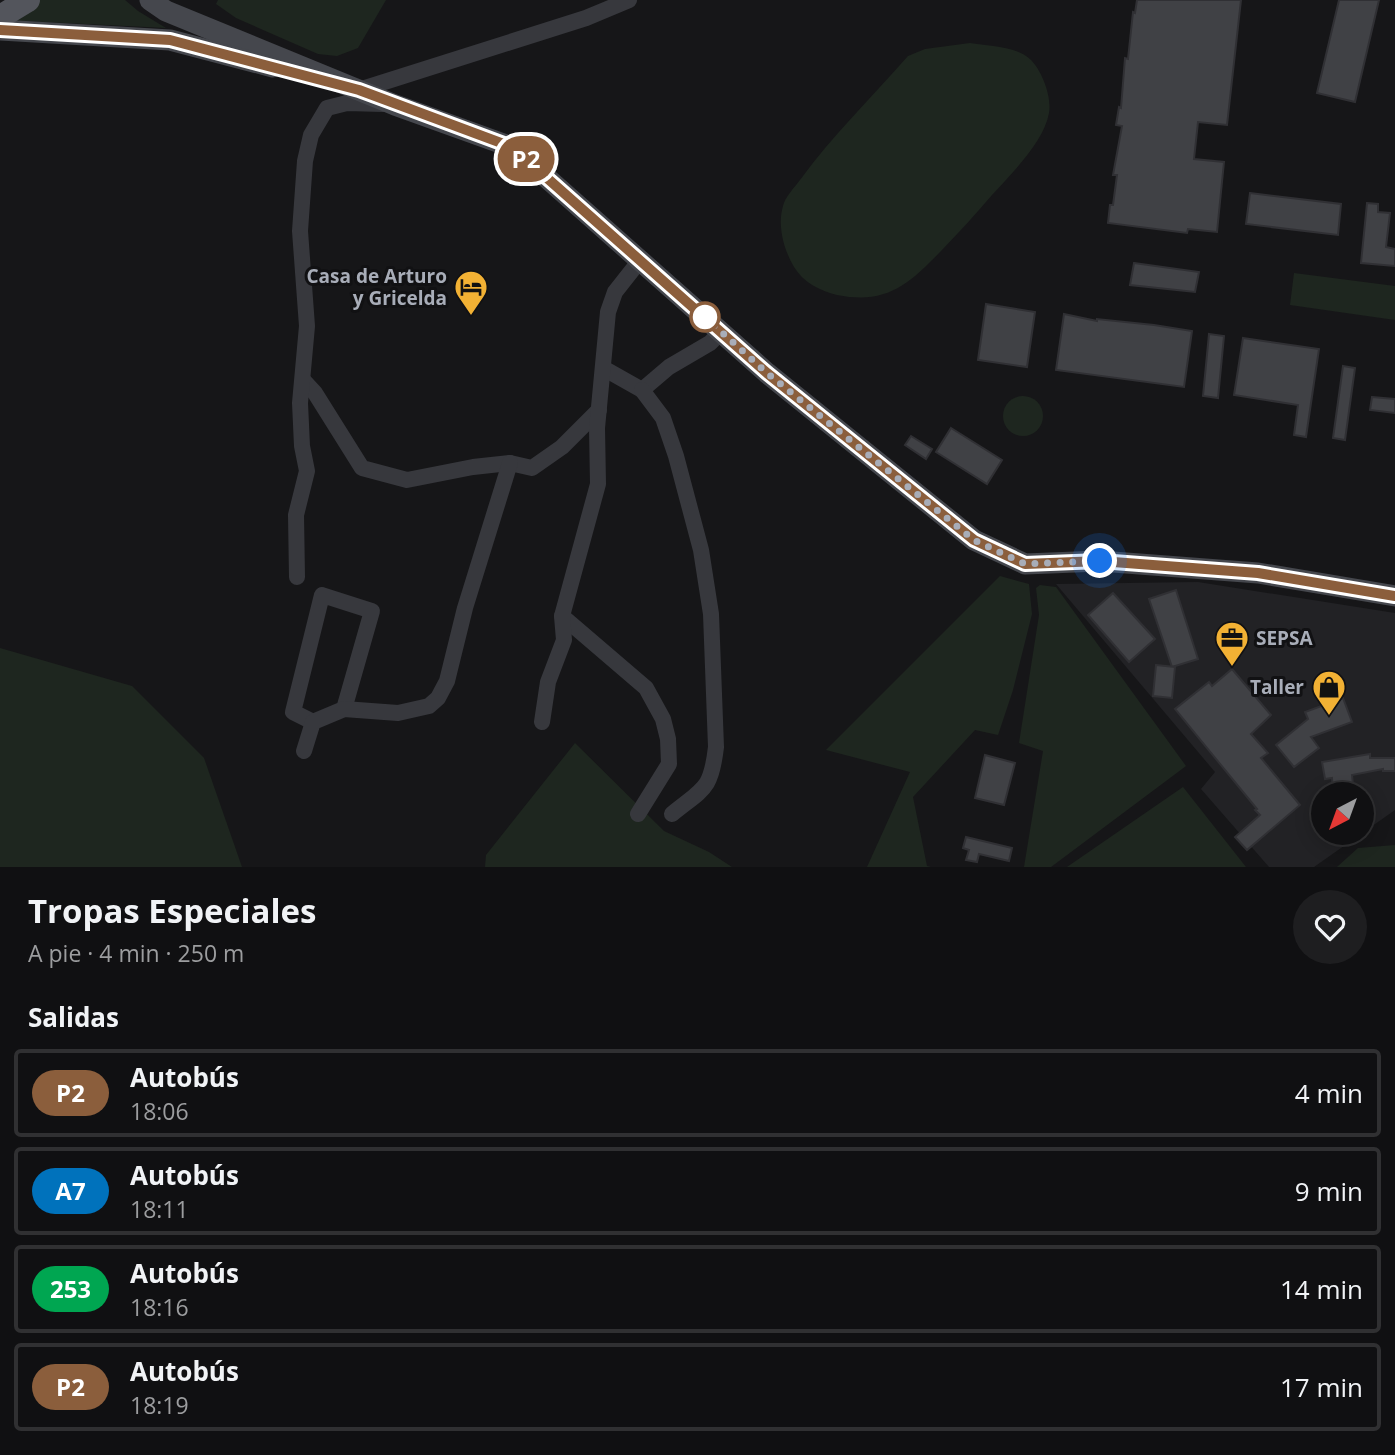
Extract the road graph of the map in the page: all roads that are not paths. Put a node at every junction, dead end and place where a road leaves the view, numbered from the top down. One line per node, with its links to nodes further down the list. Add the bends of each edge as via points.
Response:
1 (28, 0): 4 (main road)
2 (150, 0): 6 (main road, via 166,12)
3 (629, 0): 6 (street)
4 (0, 17)
5 (0, 30): 6 (main road, via 170,40)
6 (359, 90): 7 (main road)
7 (396, 104): 8 (main road, via 512,147); 11 (street, via 347,103 327,108 311,135 300,231 307,326)
8 (641, 259): 9 (main road); 10 (street, via 615,292 608,312)
9 (721, 332): 12 (street); 16 (main road, via 974,540 1025,564 1100,561 1258,573)
10 (603, 368): 12 (street); 13 (street)
11 (303, 380): 14 (street, via 362,468 407,480); 15 (street, via 300,403 307,471 296,515)
12 (642, 390): 23 (street, via 663,418 676,456 701,550 710,614 714,767 709,785)
13 (598, 410): 14 (street, via 562,447 532,468); 17 (street, via 598,485)
14 (510, 463): 18 (street, via 447,681 438,698 429,706 398,713)
15 (297, 577)
16 (1395, 596)
17 (562, 616): 20 (street, via 564,640 548,681); 22 (street, via 646,688 663,719 669,764)
18 (344, 709): 19 (street); 19 (street, via 372,611 322,595 293,712)
19 (313, 722): 21 (street)
20 (542, 722)
21 (304, 751)
22 (638, 814)
23 (672, 814)

